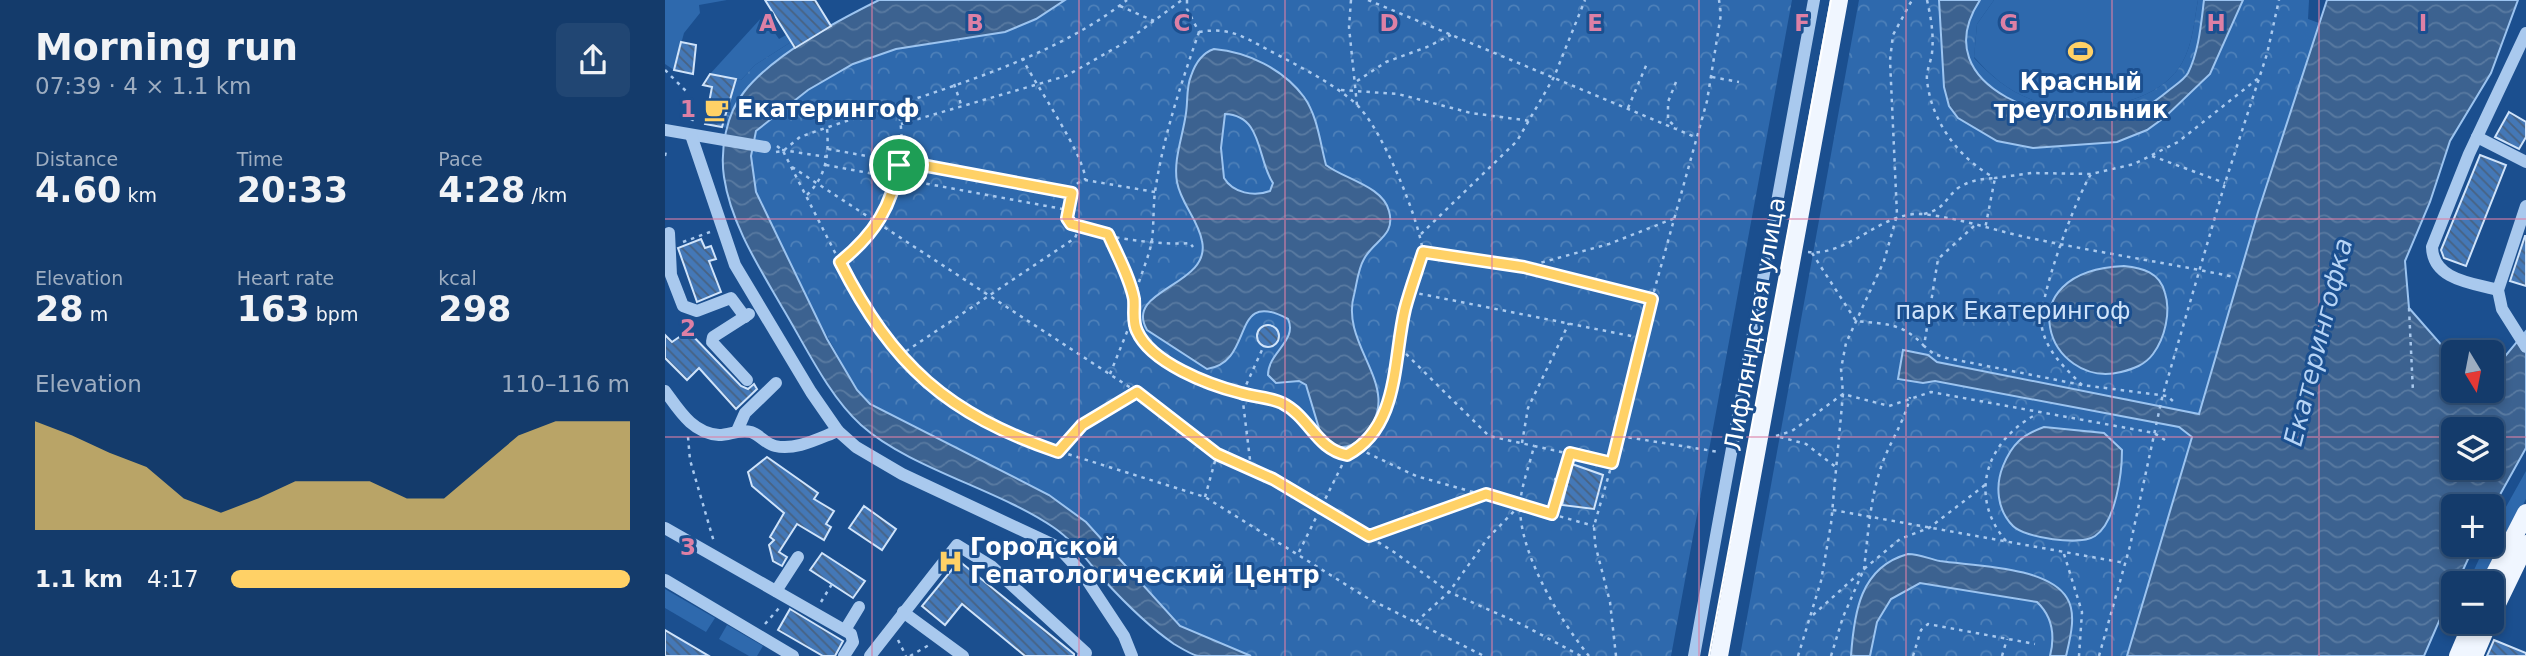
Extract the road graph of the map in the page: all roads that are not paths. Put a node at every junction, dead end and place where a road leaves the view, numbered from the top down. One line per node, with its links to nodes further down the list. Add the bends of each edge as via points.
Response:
1 (1814, 0): 40 (street, Лифляндская улица)
2 (1839, 0): 41 (main road, Лифляндская улица)
3 (2526, 33): 6 (street)
4 (665, 130): 5 (street)
5 (691, 135): 7 (street); 12 (street, via 735,265)
6 (2477, 137): 8 (street); 11 (street, via 2432,247 2433,260 2454,278)
7 (765, 147)
8 (2526, 162)
9 (2526, 206): 11 (street)
10 (670, 240): 13 (street, via 671,275 683,306 697,311 731,298)
11 (2498, 290): 14 (street, via 2502,309)
12 (759, 308): 13 (street); 19 (street)
13 (745, 317): 15 (street, via 712,342)
14 (2523, 343)
15 (747, 380)
16 (776, 383): 18 (street, via 745,413)
17 (665, 391): 18 (street, via 687,421 702,430 720,435)
18 (737, 431): 19 (street, via 753,433 774,446 793,447)
19 (838, 431): 39 (street, via 874,466 1058,547 1083,574)
20 (2526, 513): 24 (main road)
21 (665, 528): 27 (street)
22 (2526, 544): 26 (main road)
23 (798, 557): 27 (street)
24 (2496, 571)
25 (665, 580): 33 (street)
26 (2504, 589)
27 (781, 594): 30 (street)
28 (859, 607): 30 (street)
29 (903, 612): 36 (street); 37 (street); 38 (street, via 957,545 991,566 1086,653)
30 (845, 630): 35 (street, via 853,642)
31 (2467, 634): 42 (main road)
32 (2483, 634): 43 (main road)
33 (771, 650): 34 (street)
34 (793, 656)
35 (844, 656)
36 (870, 656)
37 (963, 656)
38 (1083, 656)
39 (1132, 656)
40 (1694, 656)
41 (1719, 656)
42 (2458, 656)
43 (2474, 656)

